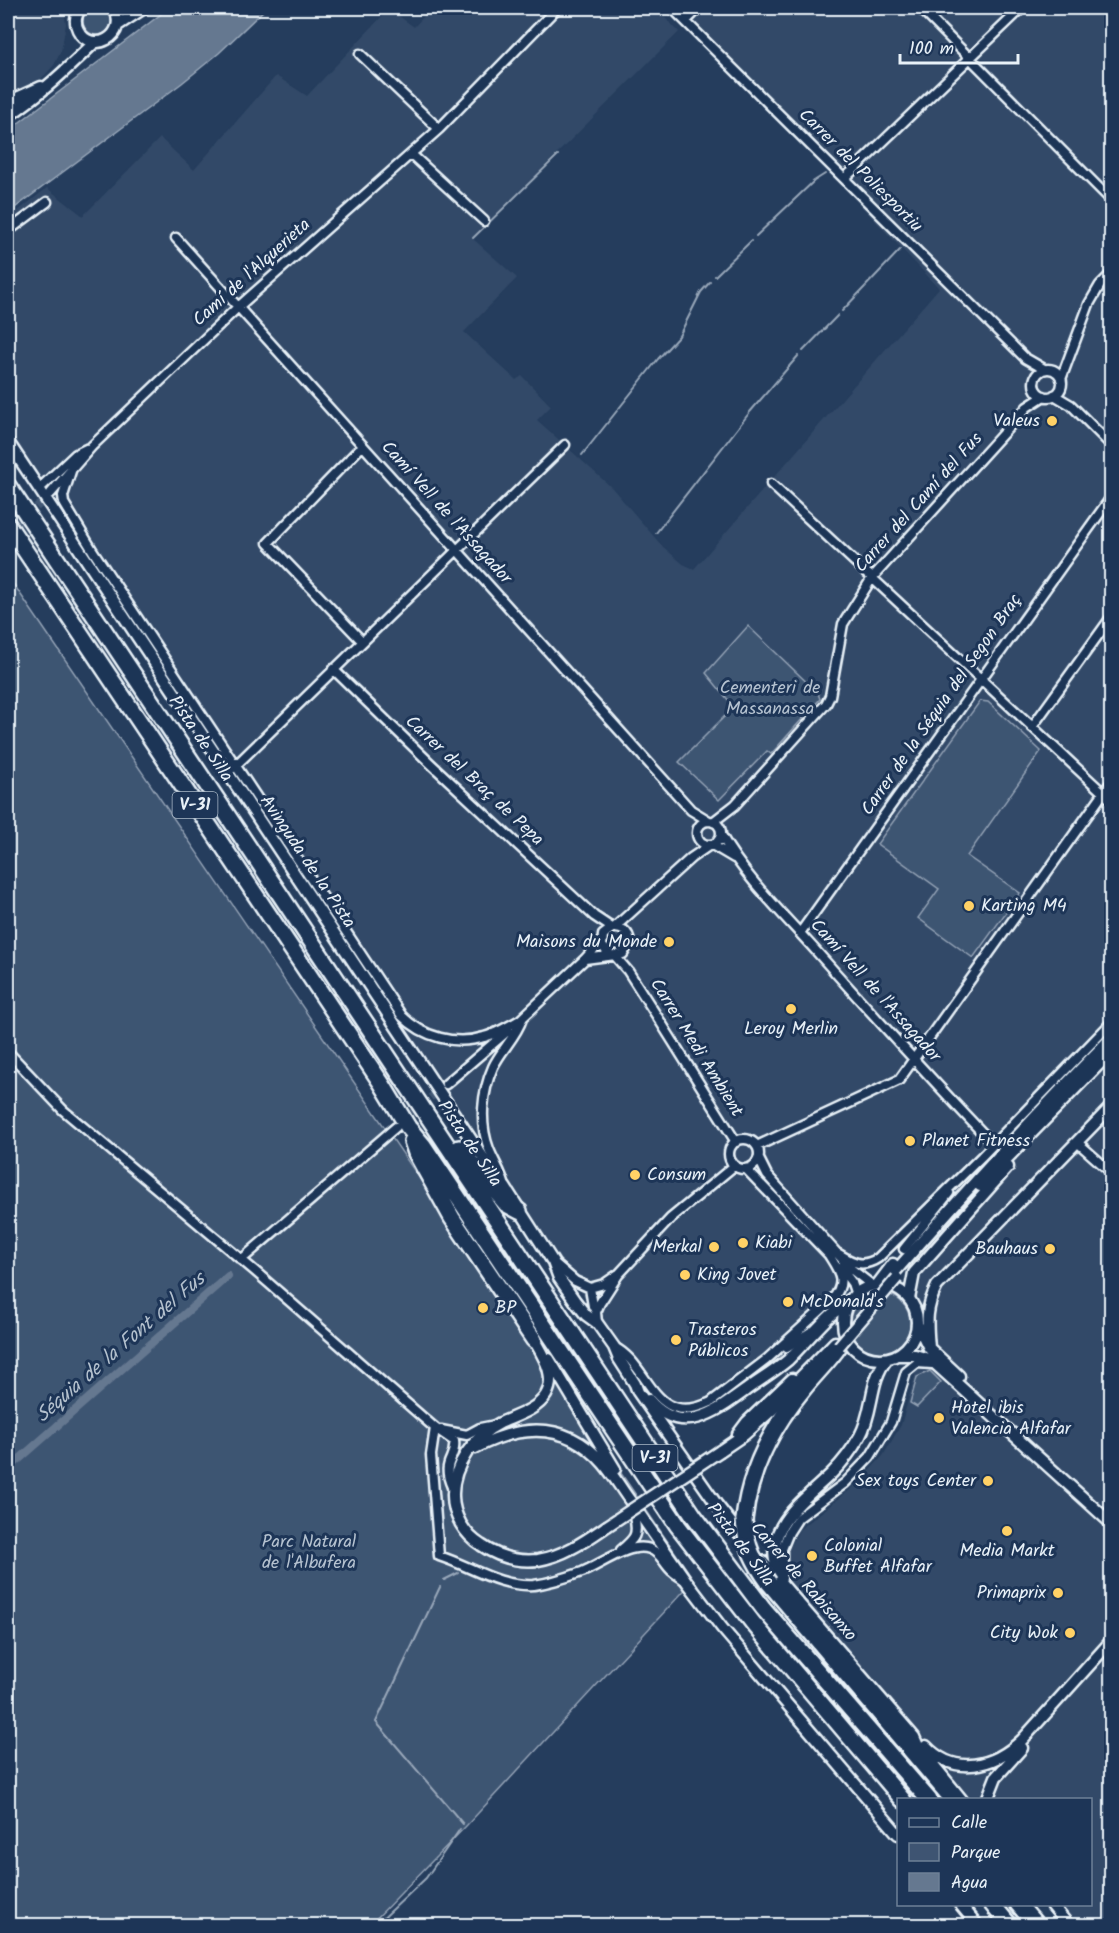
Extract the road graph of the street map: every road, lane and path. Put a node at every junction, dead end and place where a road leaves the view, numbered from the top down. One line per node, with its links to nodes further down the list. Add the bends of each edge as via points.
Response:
1 (114, 8): 2 (street); 11 (street)
2 (137, 8)
3 (144, 8): 11 (street)
4 (557, 8): 20 (street, Camí de l'Alquerieta)
5 (672, 8): 10 (street, Carrer del Poliesportiu)
6 (699, 8): 10 (street)
7 (920, 8): 15 (street)
8 (1022, 8): 15 (street)
9 (79, 9): 12 (street)
10 (686, 21): 22 (street, Carrer del Poliesportiu)
11 (118, 25): 13 (street, via 107,40)
12 (79, 32): 13 (street); 16 (street)
13 (95, 42): 16 (street)
14 (360, 54): 20 (street)
15 (970, 58): 22 (street); 23 (street)
16 (74, 62): 17 (street)
17 (64, 73): 18 (street); 19 (street)
18 (8, 102)
19 (8, 116)
20 (439, 129): 21 (street, Camí de l'Alquerieta)
21 (411, 154): 25 (street); 29 (street, Camí de l'Alquerieta)
22 (846, 178): 30 (street, Carrer del Poliesportiu)
23 (1112, 201)
24 (47, 202): 26 (street)
25 (484, 221)
26 (8, 231)
27 (176, 238): 29 (street, Camí Vell de l'Assagador)
28 (1112, 273): 31 (street, via 1089,304)
29 (237, 308): 42 (street, Camí de l'Alquerieta); 43 (street, Camí Vell de l'Assagador)
30 (1025, 358): 32 (street, Carrer del Poliesportiu); 33 (street, Carrer del Poliesportiu)
31 (1066, 361): 32 (street); 34 (street)
32 (1046, 369): 33 (street); 34 (street, via 1056,372)
33 (1035, 382): 36 (street); 38 (street, Carrer del Camí del Fus)
34 (1061, 382): 35 (street); 37 (street)
35 (1054, 395): 36 (street); 37 (street)
36 (1044, 396): 38 (street, Carrer del Camí del Fus)
37 (1071, 405): 40 (street)
38 (1027, 407): 54 (street, Carrer del Camí del Fus)
39 (8, 442): 47 (street, Avinguda de la Pista)
40 (1111, 443)
41 (565, 445): 52 (street)
42 (92, 446): 44 (street, Camí de l'Alquerieta); 47 (street, Camí de l'Alquerieta, via 76,454)
43 (362, 446): 52 (street, Camí Vell de l'Assagador); 58 (street, via 268,543)
44 (72, 468): 48 (street, Camí de l'Alquerieta); 53 (street, Avinguda de la Pista, via 64,503)
45 (771, 484): 54 (street)
46 (8, 486): 92 (highway, Pista de Silla / V-31)
47 (39, 489): 51 (street, Avinguda de la Pista)
48 (51, 493)
49 (1112, 496): 60 (street, Carrer de la Séquia del Segon Braç)
50 (8, 525): 95 (highway, Pista de Silla / V-31, via 362,1055)
51 (74, 542): 53 (street); 55 (street, Avinguda de la Pista)
52 (457, 550): 58 (street); 67 (street, Camí Vell de l'Assagador)
53 (93, 551): 55 (street, Avinguda de la Pista)
54 (872, 578): 60 (street); 66 (street, Carrer del Camí del Fus, via 843,624 826,704)
55 (120, 601): 57 (street, Avinguda de la Pista); 57 (street)
56 (1112, 616): 61 (street)
57 (137, 627): 62 (street, Avinguda de la Pista)
58 (363, 641): 59 (street)
59 (333, 669): 62 (street); 75 (street, Carrer del Braç de Pepa)
60 (980, 680): 61 (street); 78 (street, Carrer de la Séquia del Segon Braç)
61 (1032, 727): 64 (street)
62 (232, 769): 84 (street, Avinguda de la Pista, via 411,1026 437,1037 468,1040 490,1035); 105 (street, Avinguda de la Pista)
63 (1112, 781): 64 (street)
64 (1103, 793): 65 (street); 90 (street)
65 (1112, 801)
66 (735, 805): 68 (street, Carrer del Camí del Fus); 70 (street, Carrer del Camí del Fus)
67 (691, 810): 68 (street, Camí Vell de l'Assagador); 69 (street, Camí Vell de l'Assagador)
68 (711, 821): 69 (street, via 703,823); 70 (street)
69 (698, 833): 71 (street, via 702,843); 72 (street)
70 (721, 833): 71 (street, via 718,842); 73 (street, Camí Vell de l'Assagador)
71 (711, 845): 72 (street); 73 (street, Camí Vell de l'Assagador)
72 (691, 858): 74 (street)
73 (734, 858): 78 (street, Camí Vell de l'Assagador)
74 (635, 911): 76 (street); 77 (street)
75 (594, 916): 76 (street, Carrer del Braç de Pepa); 79 (street, Carrer del Braç de Pepa)
76 (614, 928): 77 (street); 79 (street)
77 (628, 933): 80 (street)
78 (800, 933): 90 (street, Camí Vell de l'Assagador)
79 (602, 937): 81 (street, via 605,951); 82 (street)
80 (627, 951): 81 (street); 83 (street, Carrer Medi Ambient)
81 (612, 956): 82 (street); 83 (street, Carrer Medi Ambient)
82 (585, 958): 84 (street)
83 (628, 971): 96 (street, Carrer Medi Ambient)
84 (522, 1019): 91 (street); 105 (street, via 490,1074 484,1097 484,1133)
85 (1112, 1022): 98 (street)
86 (1112, 1037): 89 (street)
87 (1112, 1051): 89 (street)
88 (8, 1052): 110 (street, via 63,1110)
89 (1096, 1059): 94 (street)
90 (914, 1060): 98 (street, Camí Vell de l'Assagador); 99 (street, via 899,1080)
91 (446, 1084)
92 (414, 1094): 106 (highway, via 429,1104 465,1157 506,1204); 145 (highway, Pista de Silla / V-31, via 694,1516 764,1608)
93 (1112, 1106): 97 (street)
94 (1039, 1118): 107 (street, via 986,1162); 116 (street, via 1019,1155 914,1273); 122 (street, bridge)
95 (402, 1127): 110 (street); 121 (highway, via 452,1218); 144 (highway, Pista de Silla / V-31, via 423,1145 678,1526 753,1623)
96 (736, 1142): 99 (street, via 747,1140); 102 (street, via 729,1152)
97 (1077, 1142): 104 (street); 124 (street, via 937,1286 926,1317)
98 (993, 1144): 100 (street)
99 (757, 1146): 101 (street)
100 (981, 1157): 107 (street); 109 (street, via 870,1264 856,1264)
101 (759, 1159): 103 (street); 109 (street, via 767,1175)
102 (734, 1166): 103 (street); 112 (street, via 671,1218)
103 (746, 1169): 108 (street)
104 (1112, 1173)
105 (505, 1187): 106 (street, Avinguda de la Pista)
106 (519, 1211): 111 (street, Avinguda de la Pista)
107 (904, 1249): 113 (street)
108 (826, 1252): 115 (street, via 852,1282); 126 (street, via 841,1278 839,1292)
109 (839, 1254): 113 (street, via 851,1269)
110 (241, 1260): 130 (street)
111 (553, 1262): 114 (street, Avinguda de la Pista); 117 (street, Carrer de Rabisanxo, via 574,1301 586,1315)
112 (618, 1275): 114 (street); 117 (street)
113 (875, 1286): 115 (street); 116 (street, via 889,1286)
114 (590, 1288): 117 (street)
115 (854, 1297): 118 (street); 120 (street)
116 (909, 1299): 119 (street)
117 (597, 1318): 123 (street, Carrer de Rabisanxo)
118 (843, 1320): 125 (street, via 848,1342 855,1350 876,1359); 131 (street)
119 (917, 1324): 124 (street); 125 (street, via 911,1343)
120 (815, 1329): 126 (street); 128 (street, via 777,1368 718,1410 698,1419 663,1412)
121 (534, 1340): 129 (street, via 548,1368 549,1390 541,1402); 132 (street, via 629,1501 608,1469 591,1452 561,1435 518,1431)
122 (837, 1344): 131 (street); 133 (street, via 773,1411); 146 (highway, bridge, via 771,1434 746,1498 746,1537 754,1562 769,1583)
123 (614, 1347): 126 (street, Carrer de Rabisanxo, via 626,1353 654,1394 668,1404 691,1409 711,1402); 128 (street, Carrer de Rabisanxo)
124 (929, 1348): 136 (street)
125 (892, 1357): 127 (street, via 915,1355); 140 (street, via 878,1372 867,1420 855,1444 791,1511 779,1529 774,1562)
126 (766, 1360)
127 (936, 1365): 137 (street); 140 (street, via 917,1363 906,1372 891,1422 870,1457 845,1483 798,1518 781,1556)
128 (635, 1384): 140 (street, Carrer de Rabisanxo, via 717,1505)
129 (497, 1425): 130 (street, via 467,1435); 132 (street)
130 (435, 1428): 134 (street, via 454,1441 447,1469); 138 (street, via 431,1455 438,1556 514,1585 556,1580 583,1572)
131 (738, 1434): 133 (street)
132 (469, 1451): 134 (street, via 456,1472)
133 (720, 1451): 134 (street, bridge, via 581,1543 536,1560 509,1558 469,1535 456,1512)
134 (452, 1488)
135 (637, 1515): 138 (street, via 632,1540); 139 (street)
136 (1112, 1516)
137 (1112, 1524)
138 (613, 1556): 139 (street, via 634,1548 652,1549)
139 (687, 1582): 149 (street)
140 (785, 1587): 143 (street, Carrer de Rabisanxo)
141 (1112, 1640): 143 (street, via 1022,1740 995,1760 953,1764)
142 (1112, 1647): 148 (street, via 996,1777)
143 (914, 1737): 147 (street, Carrer de Rabisanxo)
144 (901, 1798)
145 (927, 1798)
146 (951, 1798)
147 (960, 1798)
148 (988, 1798)
149 (897, 1833)
150 (961, 1906): 155 (street)
151 (993, 1906): 156 (highway)
152 (1019, 1906): 157 (highway)
153 (1029, 1906): 157 (highway)
154 (1052, 1906): 158 (street)
155 (978, 1926)
156 (1010, 1926)
157 (1039, 1926)
158 (1069, 1926)

